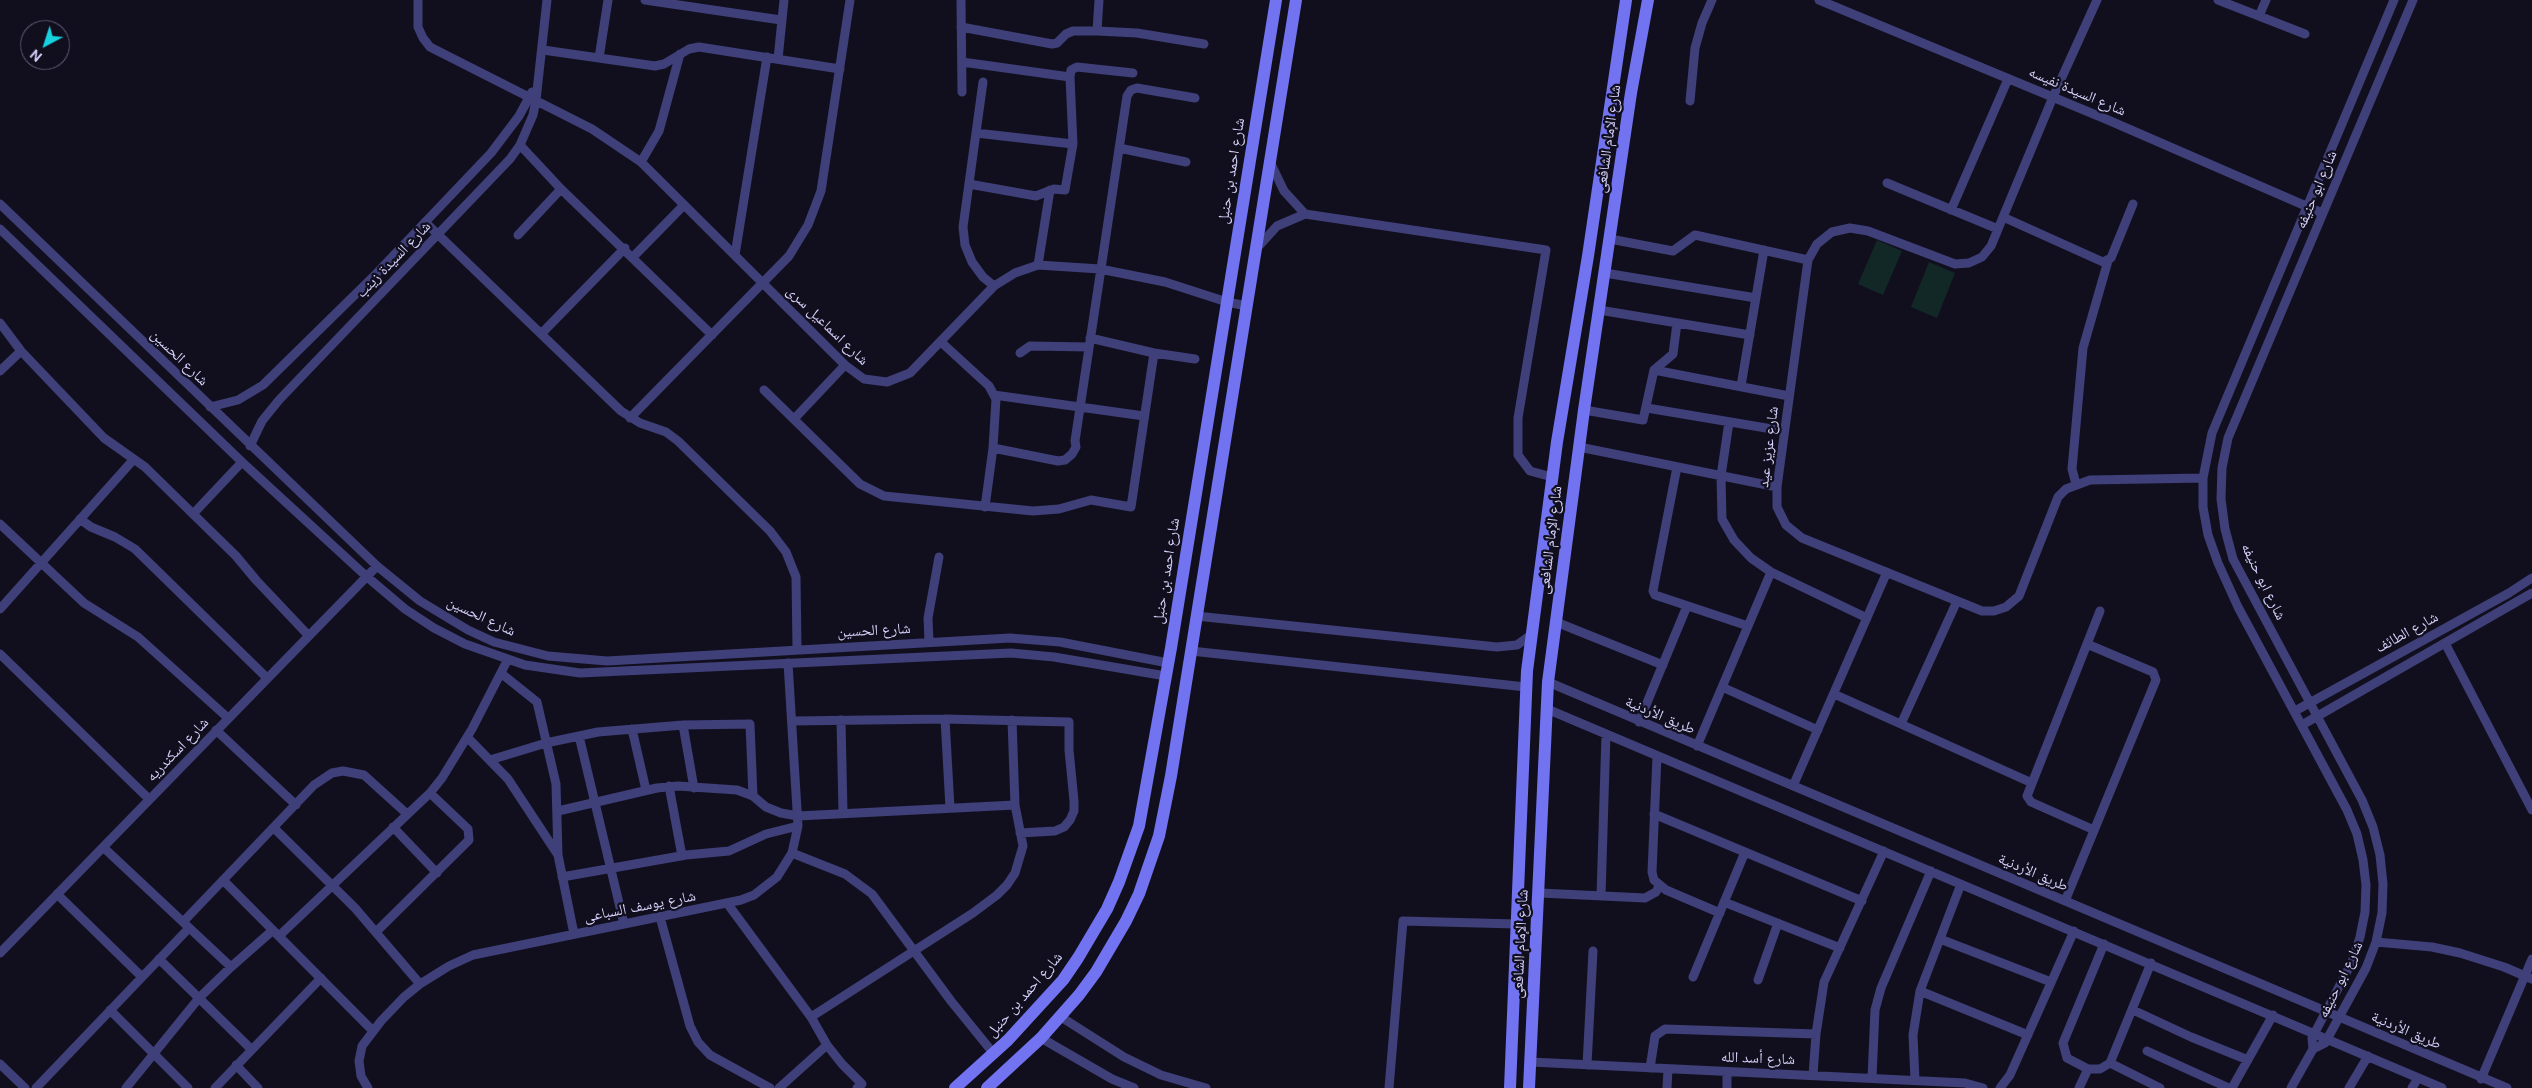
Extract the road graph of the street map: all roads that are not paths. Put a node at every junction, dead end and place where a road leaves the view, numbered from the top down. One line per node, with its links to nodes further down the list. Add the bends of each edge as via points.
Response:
1 (418, 0): 40 (street, شارع اسماعيل سرى, via 418,27 430,47)
2 (548, 0): 27 (street, شارع السيدة زينب)
3 (608, 0): 30 (street)
4 (645, 0): 22 (street)
5 (784, 0): 22 (street)
6 (850, 0): 33 (street)
7 (961, 0): 23 (street)
8 (1099, 0): 24 (street)
9 (1276, 0): 83 (street, شارع احمد بن حنبل)
10 (1296, 0): 49 (street)
11 (1626, 0): 80 (street, شارع الإمام الشافعى)
12 (1648, 0): 67 (street, شارع الإمام الشافعى)
13 (1712, 0): 42 (street, via 1695,48)
14 (1820, 0): 20 (street, شارع السيدة نفيسه)
15 (2097, 0): 39 (street, شارع عزيز عيد)
16 (2218, 0): 21 (street)
17 (2266, 0): 21 (street)
18 (2394, 0): 56 (street, شارع ابو حنيفه)
19 (2413, 0): 59 (street, شارع ابو حنيفه)
20 (1834, 3): 36 (street, شارع السيدة نفيسه)
21 (2259, 16): 25 (street)
22 (782, 20): 31 (street)
23 (962, 27): 24 (street, via 1052,44 1073,31); 32 (street)
24 (1097, 31): 26 (street, via 1137,33)
25 (2305, 34)
26 (1204, 44)
27 (543, 50): 30 (street); 40 (street, شارع السيدة زينب)
28 (680, 54): 29 (street, via 699,47); 30 (street, via 655,66); 47 (street, via 659,131)
29 (767, 57): 31 (street); 71 (street)
30 (599, 58)
31 (778, 59): 33 (street)
32 (962, 62): 35 (street); 38 (street)
33 (840, 69): 78 (street, via 822,191 808,225 789,256)
34 (1133, 72): 35 (street, via 1077,67)
35 (1070, 77): 44 (street)
36 (2008, 79): 39 (street, شارع السيدة نفيسه); 58 (street)
37 (983, 82): 43 (street)
38 (962, 92)
39 (2053, 97): 56 (street, شارع السيدة نفيسه); 61 (street, شارع عزيز عيد)
40 (533, 98): 45 (street, شارع السيدة زينب, via 533,115); 47 (street, شارع اسماعيل سرى, via 592,129); 62 (street, شارع السيدة زينب, via 491,153)
41 (1195, 98): 46 (street, via 1141,88 1131,90 1127,96)
42 (1690, 100)
43 (976, 133): 44 (street); 51 (street)
44 (1073, 144): 53 (street, via 1065,190)
45 (520, 145): 52 (street); 65 (street, شارع السيدة زينب)
46 (1119, 148): 48 (street); 76 (street)
47 (641, 162): 55 (street, شارع اسماعيل سرى)
48 (1186, 162)
49 (1270, 162): 60 (street, via 1284,191); 69 (street)
50 (1887, 183): 58 (street)
51 (969, 184): 53 (street, via 1036,196); 79 (street, via 963,227 965,245 972,262)
52 (561, 189): 66 (street); 68 (street)
53 (1050, 190): 75 (street)
54 (2133, 204): 74 (street)
55 (684, 205): 71 (street, شارع اسماعيل سرى); 72 (street)
56 (2306, 206): 59 (street, شارع السيدة نفيسه); 122 (street, شارع ابو حنيفه, via 2212,433)
57 (1, 208): 106 (street, شارع الحسين)
58 (1952, 210): 64 (street)
59 (2322, 213): 168 (street, شارع ابو حنيفه, via 2228,438 2222,468 2221,499 2233,559)
60 (1305, 214): 69 (street, via 1277,226); 121 (street, via 1546,250 1518,418 1518,455 1530,471)
61 (2003, 216): 64 (street, شارع عزيز عيد); 74 (street, via 2103,262)
62 (425, 222): 65 (street); 106 (street, شارع السيدة زينب, via 263,385 238,400)
63 (0, 229): 118 (street, شارع الحسين)
64 (1998, 229): 73 (street, شارع عزيز عيد, via 1982,257 1969,263 1955,264 1868,231 1850,228 1832,232 1817,244)
65 (438, 234): 88 (street); 114 (street, شارع السيدة زينب, via 279,400 262,421)
66 (518, 235)
67 (1610, 239): 70 (street, via 1673,251 1696,235); 77 (street, شارع الإمام الشافعى)
68 (625, 248): 72 (street); 88 (street)
69 (1257, 249): 84 (street)
70 (1764, 250): 73 (street); 82 (street)
71 (735, 255): 78 (street, شارع اسماعيل سرى)
72 (634, 257): 89 (street)
73 (1808, 260): 104 (street, شارع عزيز عيد)
74 (2108, 261): 123 (street, via 2083,348 2072,469)
75 (1038, 265): 76 (street, شارع اسماعيل سرى); 79 (street, شارع اسماعيل سرى, via 1014,273)
76 (1100, 270): 83 (street, شارع اسماعيل سرى, via 1165,282); 91 (street)
77 (1605, 273): 81 (street, شارع الإمام الشافعى); 82 (street)
78 (763, 283): 89 (street); 98 (street, شارع اسماعيل سرى)
79 (994, 286): 92 (street, شارع اسماعيل سرى)
80 (1582, 290): 81 (street); 121 (street, شارع الإمام الشافعى)
81 (1602, 292): 85 (street, شارع الإمام الشافعى)
82 (1756, 298): 90 (street)
83 (1227, 302): 84 (street, شارع اسماعيل سرى); 158 (street, شارع احمد بن حنبل)
84 (1247, 306): 141 (street)
85 (1599, 310): 87 (street); 108 (street, شارع الإمام الشافعى)
86 (0, 323): 94 (street)
87 (1677, 323): 90 (street); 99 (street, via 1673,354)
88 (541, 334): 110 (street)
89 (712, 335): 110 (street)
90 (1750, 335): 101 (street)
91 (1090, 338): 93 (street); 95 (street)
92 (941, 342): 98 (street, شارع اسماعيل سرى, via 910,374 887,382 870,381); 103 (street, via 989,386)
93 (1088, 348): 96 (street, via 1030,346); 105 (street)
94 (21, 351): 100 (street); 117 (street, via 104,438)
95 (1154, 352): 97 (street); 109 (street)
96 (1020, 353)
97 (1195, 358)
98 (845, 365): 111 (street)
99 (1654, 370): 101 (street); 107 (street)
100 (0, 371)
101 (1741, 386): 104 (street)
102 (764, 390): 111 (street)
103 (994, 395): 105 (street); 116 (street)
104 (1789, 396): 113 (street, شارع عزيز عيد)
105 (1080, 406): 109 (street); 116 (street, via 1076,447 1065,460)
106 (210, 407): 114 (street, شارع الحسين)
107 (1647, 408): 108 (street, via 1645,418 1641,420); 112 (street)
108 (1584, 410): 115 (street, شارع الإمام الشافعى)
109 (1144, 416): 125 (street, via 1131,507 1091,500 1046,511)
110 (630, 418): 151 (street, via 666,432 678,442 770,531 786,552 796,577)
111 (794, 420): 125 (street, via 860,484 872,491 891,497)
112 (1729, 422): 113 (street); 120 (street)
113 (1784, 431): 124 (street, شارع عزيز عيد)
114 (250, 446): 131 (street, شارع الحسين)
115 (1579, 447): 119 (street); 143 (street, شارع الإمام الشافعى)
116 (993, 448): 125 (street)
117 (134, 459): 126 (street); 127 (street)
118 (242, 462): 126 (street); 134 (street, شارع الحسين)
119 (1677, 467): 120 (street); 138 (street, via 1653,591 1655,595)
120 (1721, 476): 124 (street); 132 (street, via 1722,519 1750,558)
121 (1552, 477): 146 (street, شارع الإمام الشافعى)
122 (2202, 478): 123 (street, شارع عزيز عيد, via 2090,480); 170 (street, شارع ابو حنيفه, via 2208,535 2218,563)
123 (2076, 484): 137 (street, شارع عزيز عيد, via 2058,497 2019,596 2006,607 1994,611 1982,611)
124 (1776, 488): 133 (street, شارع عزيز عيد, via 1777,507 1786,525 1802,538)
125 (985, 506)
126 (193, 514): 145 (street)
127 (80, 519): 130 (street); 163 (street, via 135,549)
128 (0, 524): 130 (street)
129 (938, 557): 148 (street, via 928,618)
130 (41, 563): 139 (street); 172 (street, via 84,603 138,637)
131 (377, 566): 134 (street, شارع اسكندريه); 156 (street, شارع الحسين, via 420,601 494,642 548,656)
132 (1771, 572): 142 (street); 144 (street)
133 (1887, 572): 137 (street, شارع عزيز عيد); 142 (street)
134 (366, 576): 145 (street, شارع اسكندريه); 155 (street, شارع الحسين, via 405,609 434,628 465,644)
135 (2532, 578): 168 (street, شارع الطائف)
136 (2532, 593): 149 (street, شارع الطائف)
137 (1957, 601): 178 (street)
138 (1687, 606): 144 (street); 159 (street)
139 (0, 609)
140 (2100, 611): 150 (street)
141 (1196, 616): 146 (street, via 1497,647 1517,645); 152 (street)
142 (1867, 618): 167 (street)
143 (1556, 622): 159 (street); 164 (street, شارع الإمام الشافعى)
144 (1748, 626): 166 (street)
145 (308, 635): 163 (street, شارع اسكندريه)
146 (1532, 635): 165 (street, شارع الإمام الشافعى)
147 (994, 638): 148 (street, شارع الحسين); 153 (street); 158 (street, شارع الحسين, via 1060,642)
148 (929, 642): 151 (street, شارع الحسين)
149 (2445, 643): 171 (street, شارع الطائف); 203 (street)
150 (2087, 644): 191 (street); 212 (street, via 2152,672 2156,677)
151 (797, 649): 156 (street, شارع الحسين)
152 (1190, 651): 165 (street); 221 (street, via 1166,806)
153 (996, 653): 157 (street, شارع الحسين); 162 (street, شارع الحسين, via 1054,656)
154 (0, 654): 198 (street)
155 (508, 659): 160 (street, شارع الحسين, via 552,670); 161 (street)
156 (607, 660): 160 (street)
157 (788, 663): 160 (street, شارع الحسين); 176 (street, شارع يوسف السباعى)
158 (1168, 663): 162 (street, شارع احمد بن حنبل)
159 (1663, 665): 177 (street)
160 (608, 673)
161 (502, 674): 186 (street); 187 (street, via 537,702)
162 (1166, 676): 220 (street, شارع احمد بن حنبل, via 1146,796)
163 (267, 678): 172 (street, شارع اسكندريه)
164 (1548, 682): 169 (street, شارع الإمام الشافعى); 177 (street, طريق الأردنية)
165 (1526, 687): 242 (street, شارع الإمام الشافعى)
166 (1722, 687): 183 (street); 188 (street)
167 (1834, 694): 178 (street); 183 (street)
168 (2309, 702): 170 (street, شارع الطائف); 171 (street, شارع ابو حنيفه)
169 (1547, 709): 184 (street); 230 (street, شارع الإمام الشافعى)
170 (2294, 710): 180 (street, شارع ابو حنيفه)
171 (2317, 716): 180 (street, شارع الطائف); 248 (street, شارع ابو حنيفه, via 2373,827 2383,884)
172 (228, 718): 182 (street, شارع اسكندريه)
173 (946, 719): 174 (street); 175 (street); 202 (street)
174 (841, 720): 176 (street); 206 (street)
175 (1012, 720): 201 (street); 213 (street, via 1069,722 1074,801 1070,820 1055,832)
176 (792, 722): 208 (street, شارع يوسف السباعى)
177 (1639, 722): 188 (street, طريق الأردنية)
178 (1900, 724): 191 (street)
179 (684, 725): 181 (street); 194 (street); 197 (street, via 750,724)
180 (2302, 725): 269 (street, شارع ابو حنيفه, via 2357,834 2366,886 2360,937 2352,962)
181 (632, 729): 185 (street); 195 (street)
182 (216, 730): 198 (street, شارع اسكندريه); 200 (street)
183 (1818, 730): 193 (street)
184 (1606, 734): 189 (street); 232 (street)
185 (579, 736): 187 (street); 199 (street)
186 (467, 737): 190 (street); 196 (street)
187 (546, 743): 190 (street); 204 (street)
188 (1697, 746): 193 (street, طريق الأردنية)
189 (1657, 756): 207 (street); 216 (street)
190 (490, 760): 218 (street, via 508,779)
191 (2032, 783): 212 (street, via 2027,796 2031,802)
192 (669, 786): 194 (street); 195 (street); 219 (street)
193 (1793, 786): 234 (street, طريق الأردنية)
194 (694, 788): 197 (street, via 737,790)
195 (646, 790): 199 (street)
196 (430, 792): 205 (street); 224 (street, via 470,834 466,844)
197 (753, 796): 208 (street, via 766,807)
198 (150, 799): 214 (street, شارع اسكندريه)
199 (595, 802): 204 (street); 222 (street)
200 (296, 805): 205 (street, via 322,778 348,771 373,781); 211 (street)
201 (1015, 805): 202 (street); 213 (street)
202 (950, 808): 206 (street)
203 (2532, 810)
204 (558, 811): 218 (street)
205 (406, 813): 210 (street)
206 (843, 814): 208 (street)
207 (1654, 814): 215 (street); 229 (street, via 1652,872)
208 (798, 816): 209 (street, شارع يوسف السباعى)
209 (798, 826): 217 (street, شارع يوسف السباعى); 219 (street, via 766,834 729,851)
210 (393, 827): 224 (street); 228 (street)
211 (274, 828): 226 (street); 228 (street)
212 (2094, 830): 234 (street)
213 (1020, 833): 251 (street, via 1023,846 1020,860 1007,885 973,912)
214 (103, 847): 231 (street, شارع اسكندريه); 240 (street)
215 (1745, 852): 233 (street); 235 (street)
216 (1884, 852): 223 (street); 233 (street)
217 (792, 853): 236 (street, شارع يوسف السباعى, via 777,877 766,887 754,895); 251 (street, via 837,870 865,887)
218 (558, 855): 225 (street)
219 (682, 856): 222 (street)
220 (1129, 857): 221 (street); 285 (street, شارع احمد بن حنبل, via 1106,909 1063,980)
221 (1150, 865): 272 (street, via 1112,947)
222 (610, 868): 225 (street); 241 (street)
223 (1931, 871): 227 (street); 298 (street, via 1881,988 1875,1010)
224 (437, 873): 244 (street)
225 (562, 877): 246 (street)
226 (223, 880): 240 (street); 245 (street)
227 (1961, 884): 243 (street); 247 (street)
228 (333, 885): 244 (street); 245 (street)
229 (1659, 886): 232 (street, via 1656,892 1644,898); 237 (street)
230 (1540, 893): 232 (street); 288 (street, شارع الإمام الشافعى)
231 (58, 894): 253 (street, شارع اسكندريه); 258 (street)
232 (1601, 896)
233 (1862, 900): 250 (street)
234 (2065, 901): 269 (street, طريق الأردنية)
235 (1724, 902): 237 (street); 239 (street)
236 (727, 903): 238 (street, شارع يوسف السباعى); 271 (street)
237 (1720, 913): 259 (street)
238 (660, 917): 241 (street, شارع يوسف السباعى); 309 (street, via 690,1026 698,1042 710,1055)
239 (1778, 923): 250 (street); 262 (street)
240 (186, 924): 254 (street); 257 (street)
241 (624, 924): 246 (street, شارع يوسف السباعى)
242 (1516, 924): 316 (street, via 1403,920); 317 (street, شارع الإمام الشافعى)
243 (2074, 931): 249 (street); 263 (street)
244 (376, 932): 264 (street)
245 (276, 933): 257 (street); 260 (street)
246 (574, 934): 264 (street, شارع يوسف السباعى, via 473,955)
247 (1940, 940): 263 (street); 265 (street)
248 (2376, 942): 261 (street, via 2460,953); 273 (street, شارع ابو حنيفه, via 2366,968)
249 (2104, 944): 256 (street); 295 (street, via 2063,1043 2067,1058)
250 (1840, 948): 276 (street, via 1824,982)
251 (914, 950): 271 (street); 285 (street)
252 (1593, 951): 292 (street)
253 (0, 953)
254 (159, 959): 258 (street); 266 (street)
255 (2532, 959): 261 (street)
256 (2151, 964): 268 (street); 270 (street)
257 (231, 967): 266 (street)
258 (142, 977): 267 (street)
259 (1693, 977)
260 (321, 978): 274 (street); 281 (street)
261 (2528, 978): 300 (street)
262 (1758, 980)
263 (2051, 982): 277 (street)
264 (420, 984): 274 (street, شارع يوسف السباعى, via 392,1008)
265 (1920, 991): 277 (street); 301 (street, via 1913,1035)
266 (199, 998): 281 (street); 284 (street)
267 (110, 1010): 284 (street); 303 (street)
268 (2133, 1010): 287 (street); 289 (street)
269 (2326, 1012): 273 (street, طريق الأردنية); 275 (street, شارع ابو حنيفه)
270 (2273, 1015): 275 (street); 287 (street)
271 (811, 1017): 280 (street)
272 (1061, 1017): 278 (street); 315 (street, via 1124,1057 1161,1075)
273 (2339, 1017): 279 (street, شارع ابو حنيفه); 300 (street, طريق الأردنية)
274 (373, 1031): 308 (street, شارع يوسف السباعى, via 362,1046 358,1061)
275 (2314, 1033): 279 (street); 282 (street, شارع ابو حنيفه)
276 (1816, 1034): 293 (street, via 1664,1029 1654,1040); 297 (street)
277 (2028, 1035): 322 (street, via 2010,1075)
278 (1041, 1038): 313 (street); 314 (street)
279 (2328, 1038): 282 (street, شارع ابو حنيفه); 286 (street)
280 (827, 1044): 310 (street); 311 (street, via 862,1084)
281 (251, 1049): 291 (street)
282 (2313, 1049): 326 (street, شارع ابو حنيفه)
283 (2147, 1051): 325 (street)
284 (153, 1053): 304 (street); 305 (street)
285 (994, 1054): 312 (street, شارع احمد بن حنبل)
286 (2368, 1056): 299 (street); 327 (street)
287 (2248, 1060): 325 (street)
288 (1531, 1062): 292 (street, شارع أسد الله); 318 (street, شارع الإمام الشافعى)
289 (2110, 1063): 295 (street, via 2100,1069); 324 (street)
290 (0, 1064): 302 (street)
291 (236, 1065): 306 (street); 307 (street)
292 (1587, 1065): 293 (street, شارع أسد الله)
293 (1650, 1068): 294 (street, شارع أسد الله)
294 (1668, 1069): 296 (street, شارع أسد الله); 319 (street)
295 (2088, 1069): 323 (street)
296 (1727, 1072): 297 (street, شارع أسد الله); 320 (street)
297 (1813, 1075): 298 (street, شارع أسد الله)
298 (1872, 1078): 301 (street, شارع أسد الله)
299 (2418, 1078): 328 (street); 329 (street)
300 (2481, 1079): 330 (street, طريق الأردنية)
301 (1914, 1080): 321 (street, شارع أسد الله, via 1965,1083)
302 (25, 1088)
303 (36, 1088)
304 (126, 1088)
305 (188, 1088)
306 (215, 1088)
307 (258, 1088)
308 (368, 1088)
309 (770, 1088)
310 (779, 1088)
311 (857, 1088)
312 (956, 1088)
313 (987, 1088)
314 (1134, 1088)
315 (1206, 1088)
316 (1390, 1088)
317 (1510, 1088)
318 (1530, 1088)
319 (1667, 1088)
320 (1727, 1088)
321 (1983, 1088)
322 (2000, 1088)
323 (2079, 1088)
324 (2160, 1088)
325 (2230, 1088)
326 (2290, 1088)
327 (2349, 1088)
328 (2412, 1088)
329 (2442, 1088)
330 (2506, 1088)

